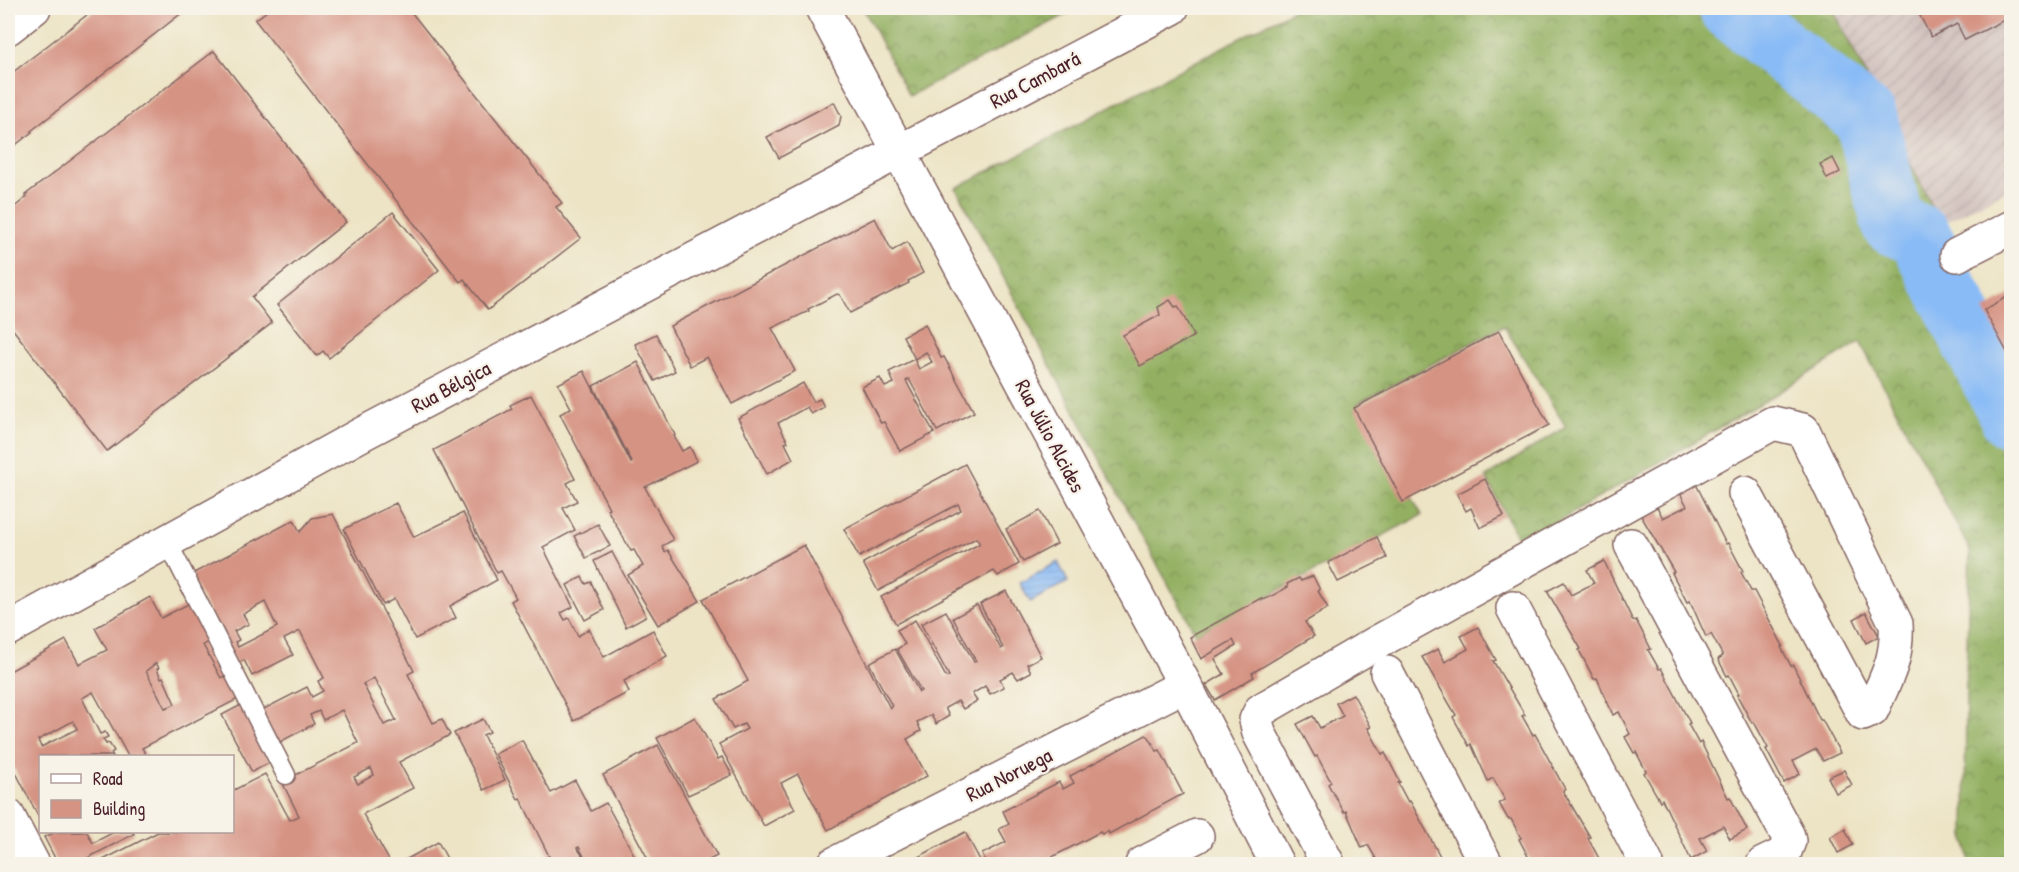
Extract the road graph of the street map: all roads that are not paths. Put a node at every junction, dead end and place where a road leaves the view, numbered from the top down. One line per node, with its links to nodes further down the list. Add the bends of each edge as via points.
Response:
1 (34, 8): 4 (street)
2 (822, 8): 5 (street, Rua Júlio Alcides)
3 (1172, 8): 5 (street, Rua Cambará)
4 (8, 28)
5 (898, 152): 9 (street, Rua Bélgica); 14 (street, Rua Júlio Alcides)
6 (2012, 227): 7 (street)
7 (1957, 255)
8 (1745, 493): 22 (street, via 1863,714 1872,710 1894,659 1896,624 1803,430 1773,423 1262,710 1256,720 1259,732)
9 (167, 541): 12 (street, Rua Bélgica); 15 (lane)
10 (1631, 545): 25 (street, via 1788,836 1784,854)
11 (1513, 608): 24 (street)
12 (8, 629)
13 (1386, 673): 23 (street)
14 (1185, 685): 19 (street, Rua Noruega); 21 (street, Rua Júlio Alcides)
15 (286, 775)
16 (8, 816): 18 (street)
17 (1197, 836): 20 (street)
18 (33, 864)
19 (834, 864)
20 (1142, 864)
21 (1277, 864)
22 (1328, 864)
23 (1486, 864)
24 (1647, 864)
25 (1763, 864)

